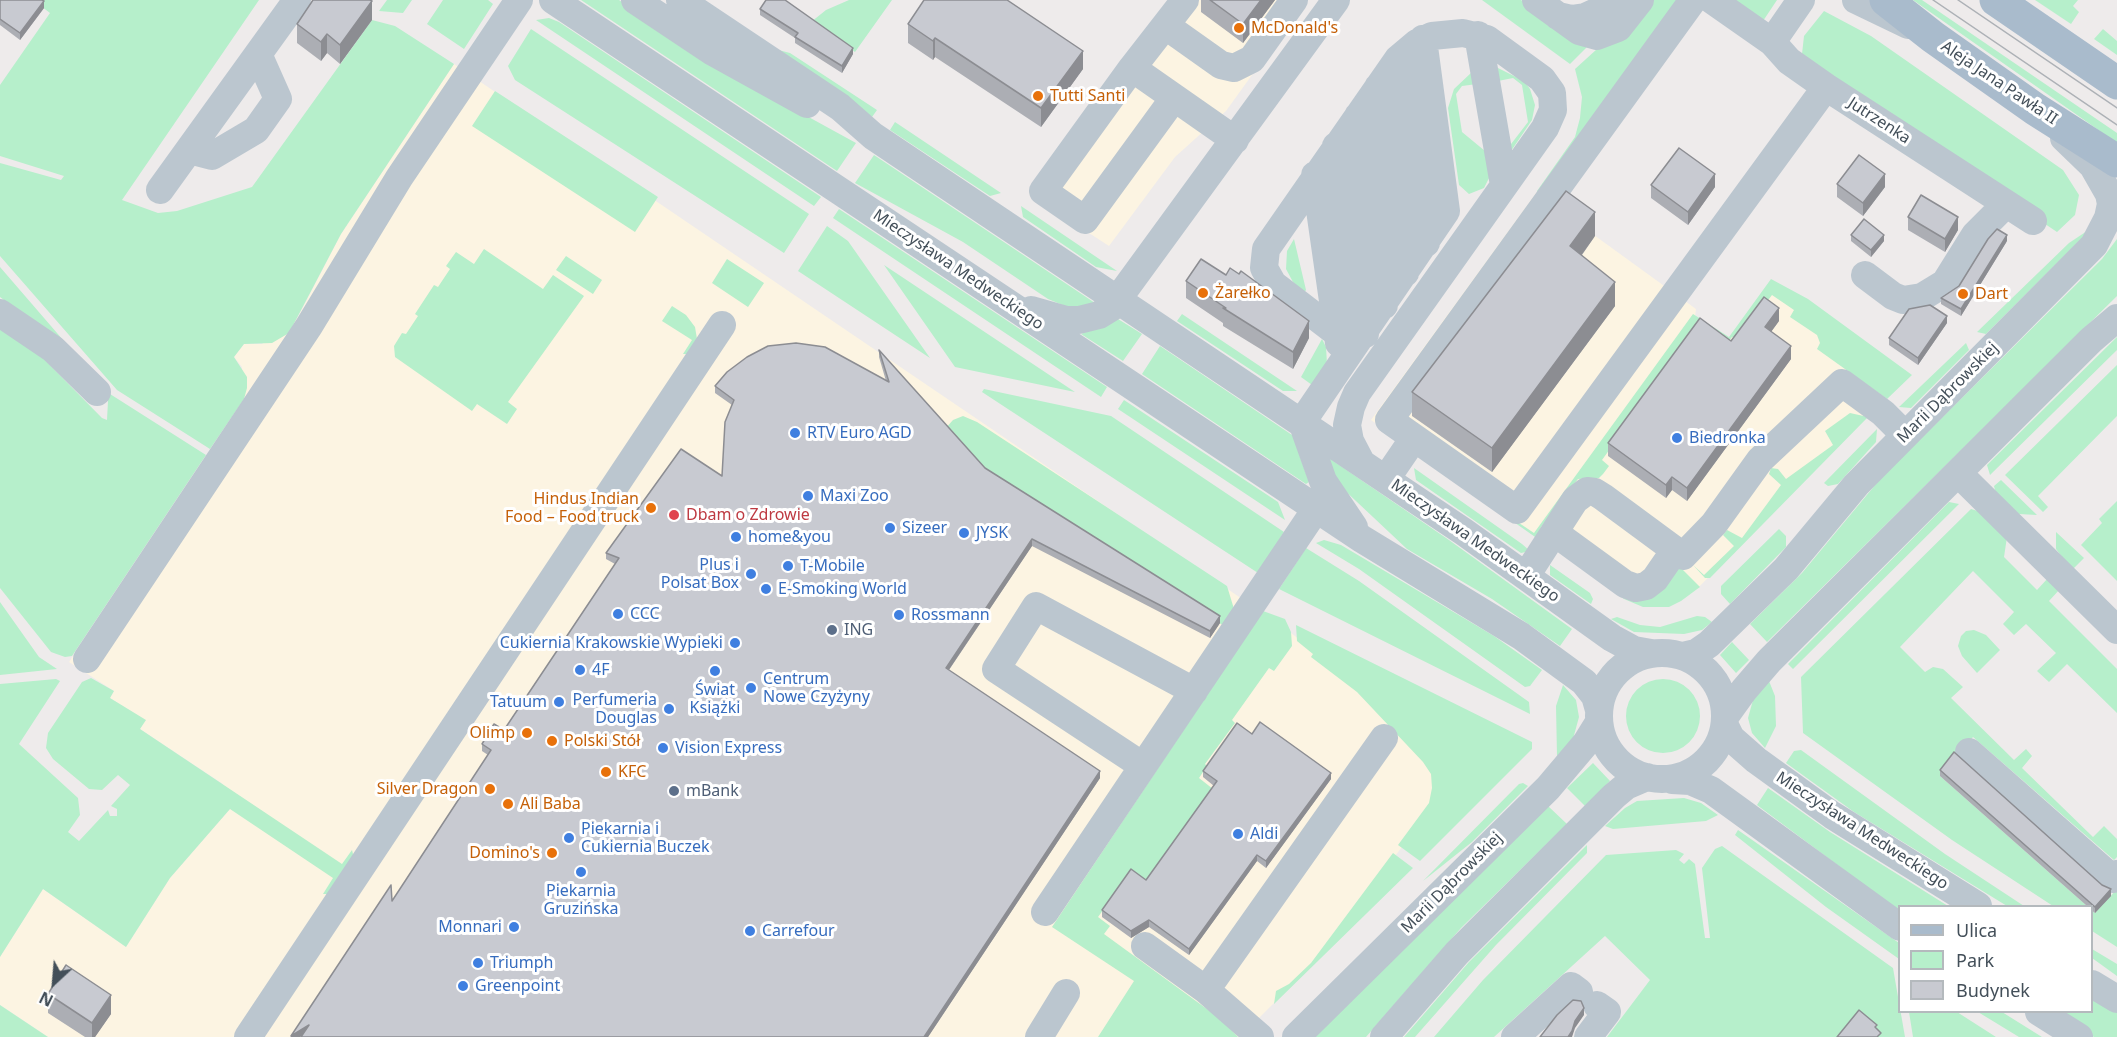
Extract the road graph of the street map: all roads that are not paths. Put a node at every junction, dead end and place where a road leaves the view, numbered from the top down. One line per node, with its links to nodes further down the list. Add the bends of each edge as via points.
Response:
1 (297, 0): 22 (street)
2 (519, 0): 66 (street, via 399,178 309,326)
3 (553, 0): 45 (street, Mieczysława Medweckiego)
4 (635, 0): 31 (street, Mieczysława Medweckiego, via 723,58)
5 (680, 0): 31 (street, Mieczysława Medweckiego, via 840,106)
6 (1185, 0): 17 (street)
7 (1294, 0): 17 (street, via 1252,59 1234,68 1221,65)
8 (1336, 0): 32 (street)
9 (1640, 0): 16 (street, via 1618,28 1603,36 1584,34)
10 (1693, 0): 54 (street, via 1389,420)
11 (1712, 0): 21 (street, Jutrzenka)
12 (1801, 0): 21 (street)
13 (1856, 0): 19 (street)
14 (1886, 0): 19 (main road, Aleja Jana Pawła II)
15 (1996, 0): 25 (main road)
16 (1580, 5)
17 (1166, 26): 24 (street)
18 (1478, 35): 20 (street, via 1451,33); 37 (street); 37 (street, via 1498,45 1542,79 1554,102 1545,128)
19 (1933, 37): 29 (main road, Aleja Jana Pawła II)
20 (1423, 39): 23 (street); 41 (street, via 1446,203 1445,215)
21 (1772, 42): 27 (street, Jutrzenka, via 1789,61)
22 (258, 54): 34 (street); 34 (street, via 278,99 256,130 212,156)
23 (1398, 59): 26 (street); 41 (street)
24 (1132, 68): 28 (street); 28 (street, via 1043,191 1085,220)
25 (2117, 83)
26 (1378, 87): 30 (street); 42 (street)
27 (1826, 87): 39 (street, Jutrzenka); 54 (street, via 1517,510)
28 (1174, 98): 32 (street)
29 (2035, 109): 35 (main road, Aleja Jana Pawła II); 53 (street, Marii Dąbrowskiej, via 2098,174 2110,199 2108,218 2087,255)
30 (1358, 116): 33 (street); 46 (street)
31 (873, 136): 44 (street, Mieczysława Medweckiego)
32 (1235, 140): 44 (street)
33 (1336, 146): 36 (street); 50 (street)
34 (189, 150): 38 (street)
35 (2117, 160)
36 (1316, 175): 50 (street); 50 (street, via 1266,249 1264,268 1279,288)
37 (1504, 184): 55 (street, via 1354,399 1348,434)
38 (160, 190)
39 (2006, 204): 40 (street, Jutrzenka); 43 (street, via 1976,235 1945,283 1922,297 1903,300 1893,296)
40 (2033, 221)
41 (1426, 243): 42 (street)
42 (1405, 273): 46 (street)
43 (1865, 274)
44 (1118, 299): 45 (street, via 1106,312 1079,320); 52 (street, Mieczysława Medweckiego)
45 (1009, 304): 58 (street, Mieczysława Medweckiego)
46 (1384, 305): 50 (street)
47 (0, 313): 51 (street, via 53,349)
48 (2117, 318): 56 (street)
49 (722, 325): 84 (street)
50 (1351, 333): 52 (street, via 1342,366)
51 (97, 392)
52 (1302, 422): 55 (street, Mieczysława Medweckiego); 60 (street, Mieczysława Medweckiego, via 1323,481)
53 (1905, 435): 61 (street, via 1883,413 1842,384 1760,460 1714,524 1683,556); 65 (street, Marii Dąbrowskiej, via 1856,485 1786,569 1709,644)
54 (1414, 438): 57 (street)
55 (1361, 462): 57 (street, Mieczysława Medweckiego)
56 (1958, 473): 63 (street); 69 (street, via 1769,661 1744,690)
57 (1386, 479): 62 (street, Mieczysława Medweckiego)
58 (1316, 509): 60 (street, Mieczysława Medweckiego); 67 (street)
59 (1555, 533): 61 (street, via 1636,588 1654,579); 61 (street, via 1575,500 1581,494 1595,492); 62 (street)
60 (1362, 540): 68 (street, Mieczysława Medweckiego, via 1477,608 1561,664 1592,692)
61 (1675, 550)
62 (1526, 576): 64 (street, Mieczysława Medweckiego, via 1619,643)
63 (2117, 630)
64 (1651, 653): 65 (street); 68 (street, via 1635,657 1615,674)
65 (1683, 656): 69 (street, via 1713,676 1722,691)
66 (87, 659)
67 (1194, 691): 72 (street); 72 (street, via 1036,606 996,669)
68 (1599, 716): 73 (street, via 1605,742 1615,758 1629,770); 87 (street, Marii Dąbrowskiej, via 1586,743 1548,788)
69 (1726, 721): 73 (street, via 1705,761 1687,775); 75 (street, Mieczysława Medweckiego, via 1731,738 1756,760 1832,815)
70 (1384, 738): 80 (street)
71 (1969, 752): 74 (street, via 2113,879)
72 (1143, 766): 76 (street)
73 (1660, 778): 77 (street, via 1690,781 1711,790); 88 (street, via 1626,786 1614,796 1457,953)
74 (2117, 874)
75 (1976, 905)
76 (1045, 912)
77 (1898, 926)
78 (1145, 946): 80 (street)
79 (2093, 985): 82 (street)
80 (1206, 990): 86 (street)
81 (1066, 993): 85 (street)
82 (2117, 999)
83 (2042, 1013): 91 (street)
84 (248, 1037)
85 (1039, 1037)
86 (1260, 1037)
87 (1296, 1037)
88 (1384, 1037)
89 (1515, 1037): 90 (street, via 1571,986 1607,1012)
90 (1588, 1037)
91 (2079, 1037)

